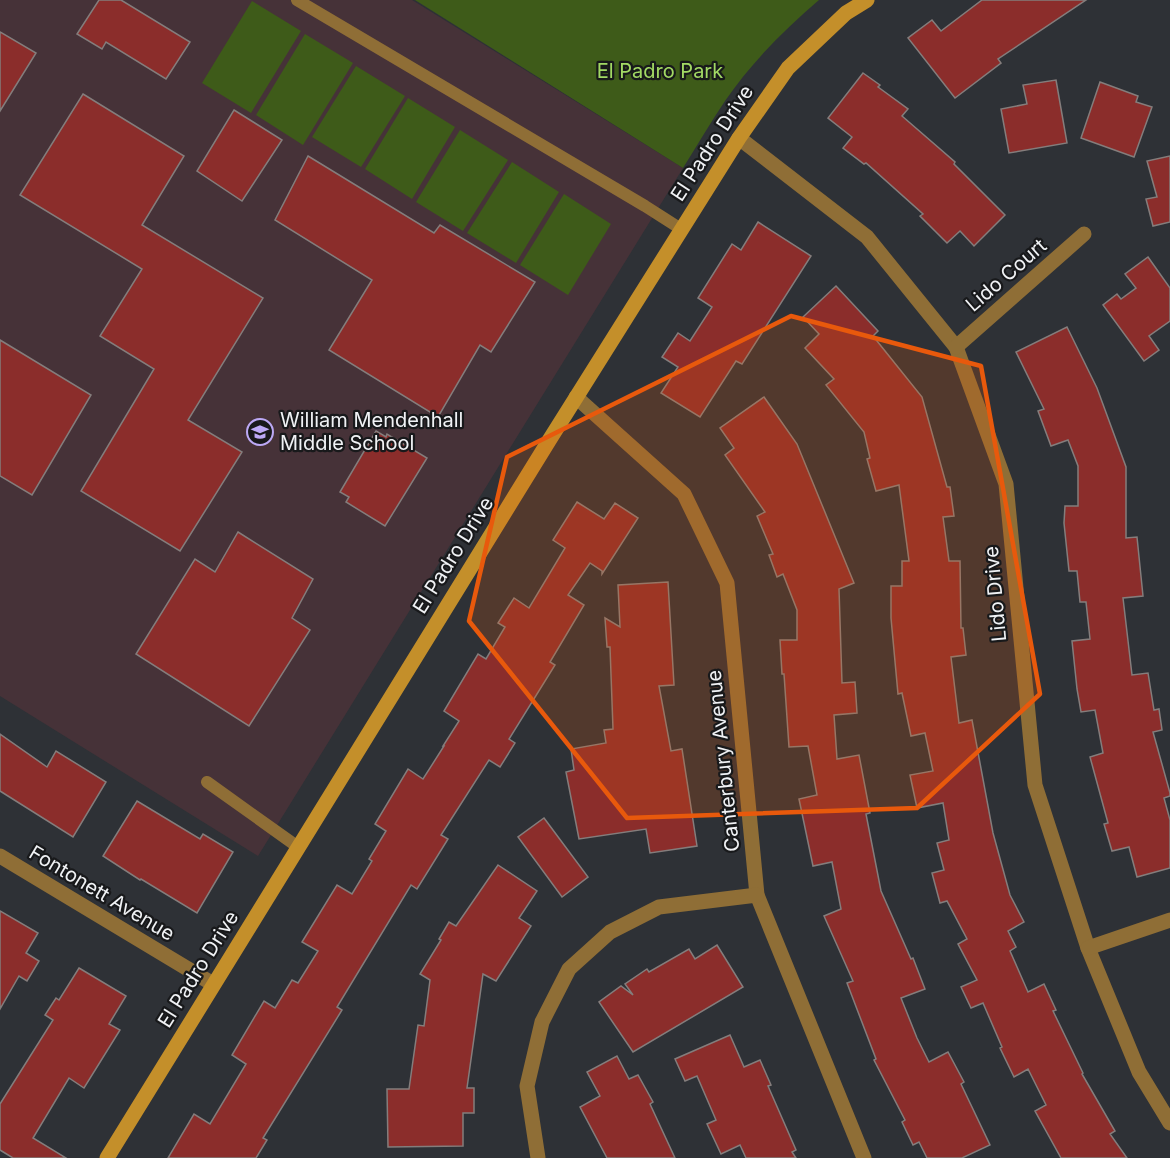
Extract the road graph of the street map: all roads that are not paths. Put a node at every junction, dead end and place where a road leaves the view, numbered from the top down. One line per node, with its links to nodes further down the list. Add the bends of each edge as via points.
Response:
1 (297, 0): 4 (lane)
2 (867, 0): 3 (street, El Padro Drive, via 846,13 788,68)
3 (739, 138): 4 (street, El Padro Drive); 6 (street, Lido Drive, via 867,237)
4 (681, 229): 7 (street, El Padro Drive)
5 (1084, 234): 6 (street, Lido Court)
6 (956, 346): 13 (street, Lido Drive, via 1006,484 1035,785)
7 (576, 397): 9 (street, El Padro Drive); 11 (street, Canterbury Avenue, via 684,494 727,583)
8 (207, 782): 9 (lane)
9 (298, 847): 14 (street, El Padro Drive)
10 (0, 856): 14 (street, Fontonett Avenue)
11 (757, 894): 17 (street, via 659,907 610,932 569,969 542,1022 527,1086); 18 (street, Canterbury Avenue)
12 (1170, 920): 13 (street)
13 (1088, 948): 15 (street, Lido Drive, via 1139,1072)
14 (213, 984): 16 (street, El Padro Drive)
15 (1170, 1123)
16 (107, 1158)
17 (538, 1158)
18 (864, 1158)

